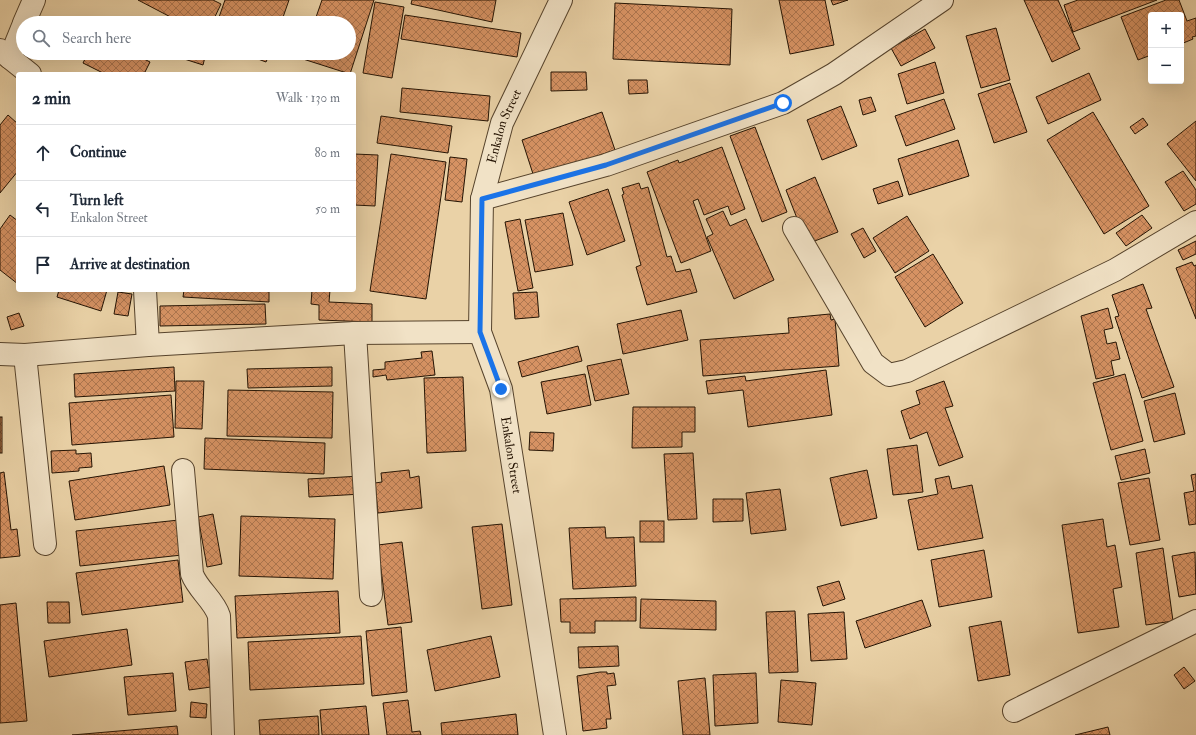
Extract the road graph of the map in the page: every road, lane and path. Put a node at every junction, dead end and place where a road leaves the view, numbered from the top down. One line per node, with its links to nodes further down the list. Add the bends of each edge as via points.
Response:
1 (34, 0): 4 (street)
2 (561, 0): 8 (street, Enkalon Street, via 502,123)
3 (942, 0): 8 (street, via 834,74 783,103 606,165)
4 (27, 16)
5 (16, 37): 6 (street)
6 (5, 54): 7 (street)
7 (28, 72)
8 (482, 199): 12 (street, Enkalon Street)
9 (1196, 222): 10 (street, via 1115,270 907,371 889,375 873,363)
10 (794, 228)
11 (146, 292): 14 (street)
12 (480, 332): 13 (street); 23 (street, Enkalon Street, via 501,389)
13 (356, 333): 14 (street); 19 (street)
14 (148, 345): 16 (street)
15 (0, 354): 16 (street)
16 (25, 355): 18 (street)
17 (183, 470): 22 (street, via 192,574 195,582 217,609 219,616)
18 (45, 544)
19 (371, 594)
20 (1196, 621): 21 (street)
21 (1014, 711)
22 (223, 735)
23 (555, 735)

